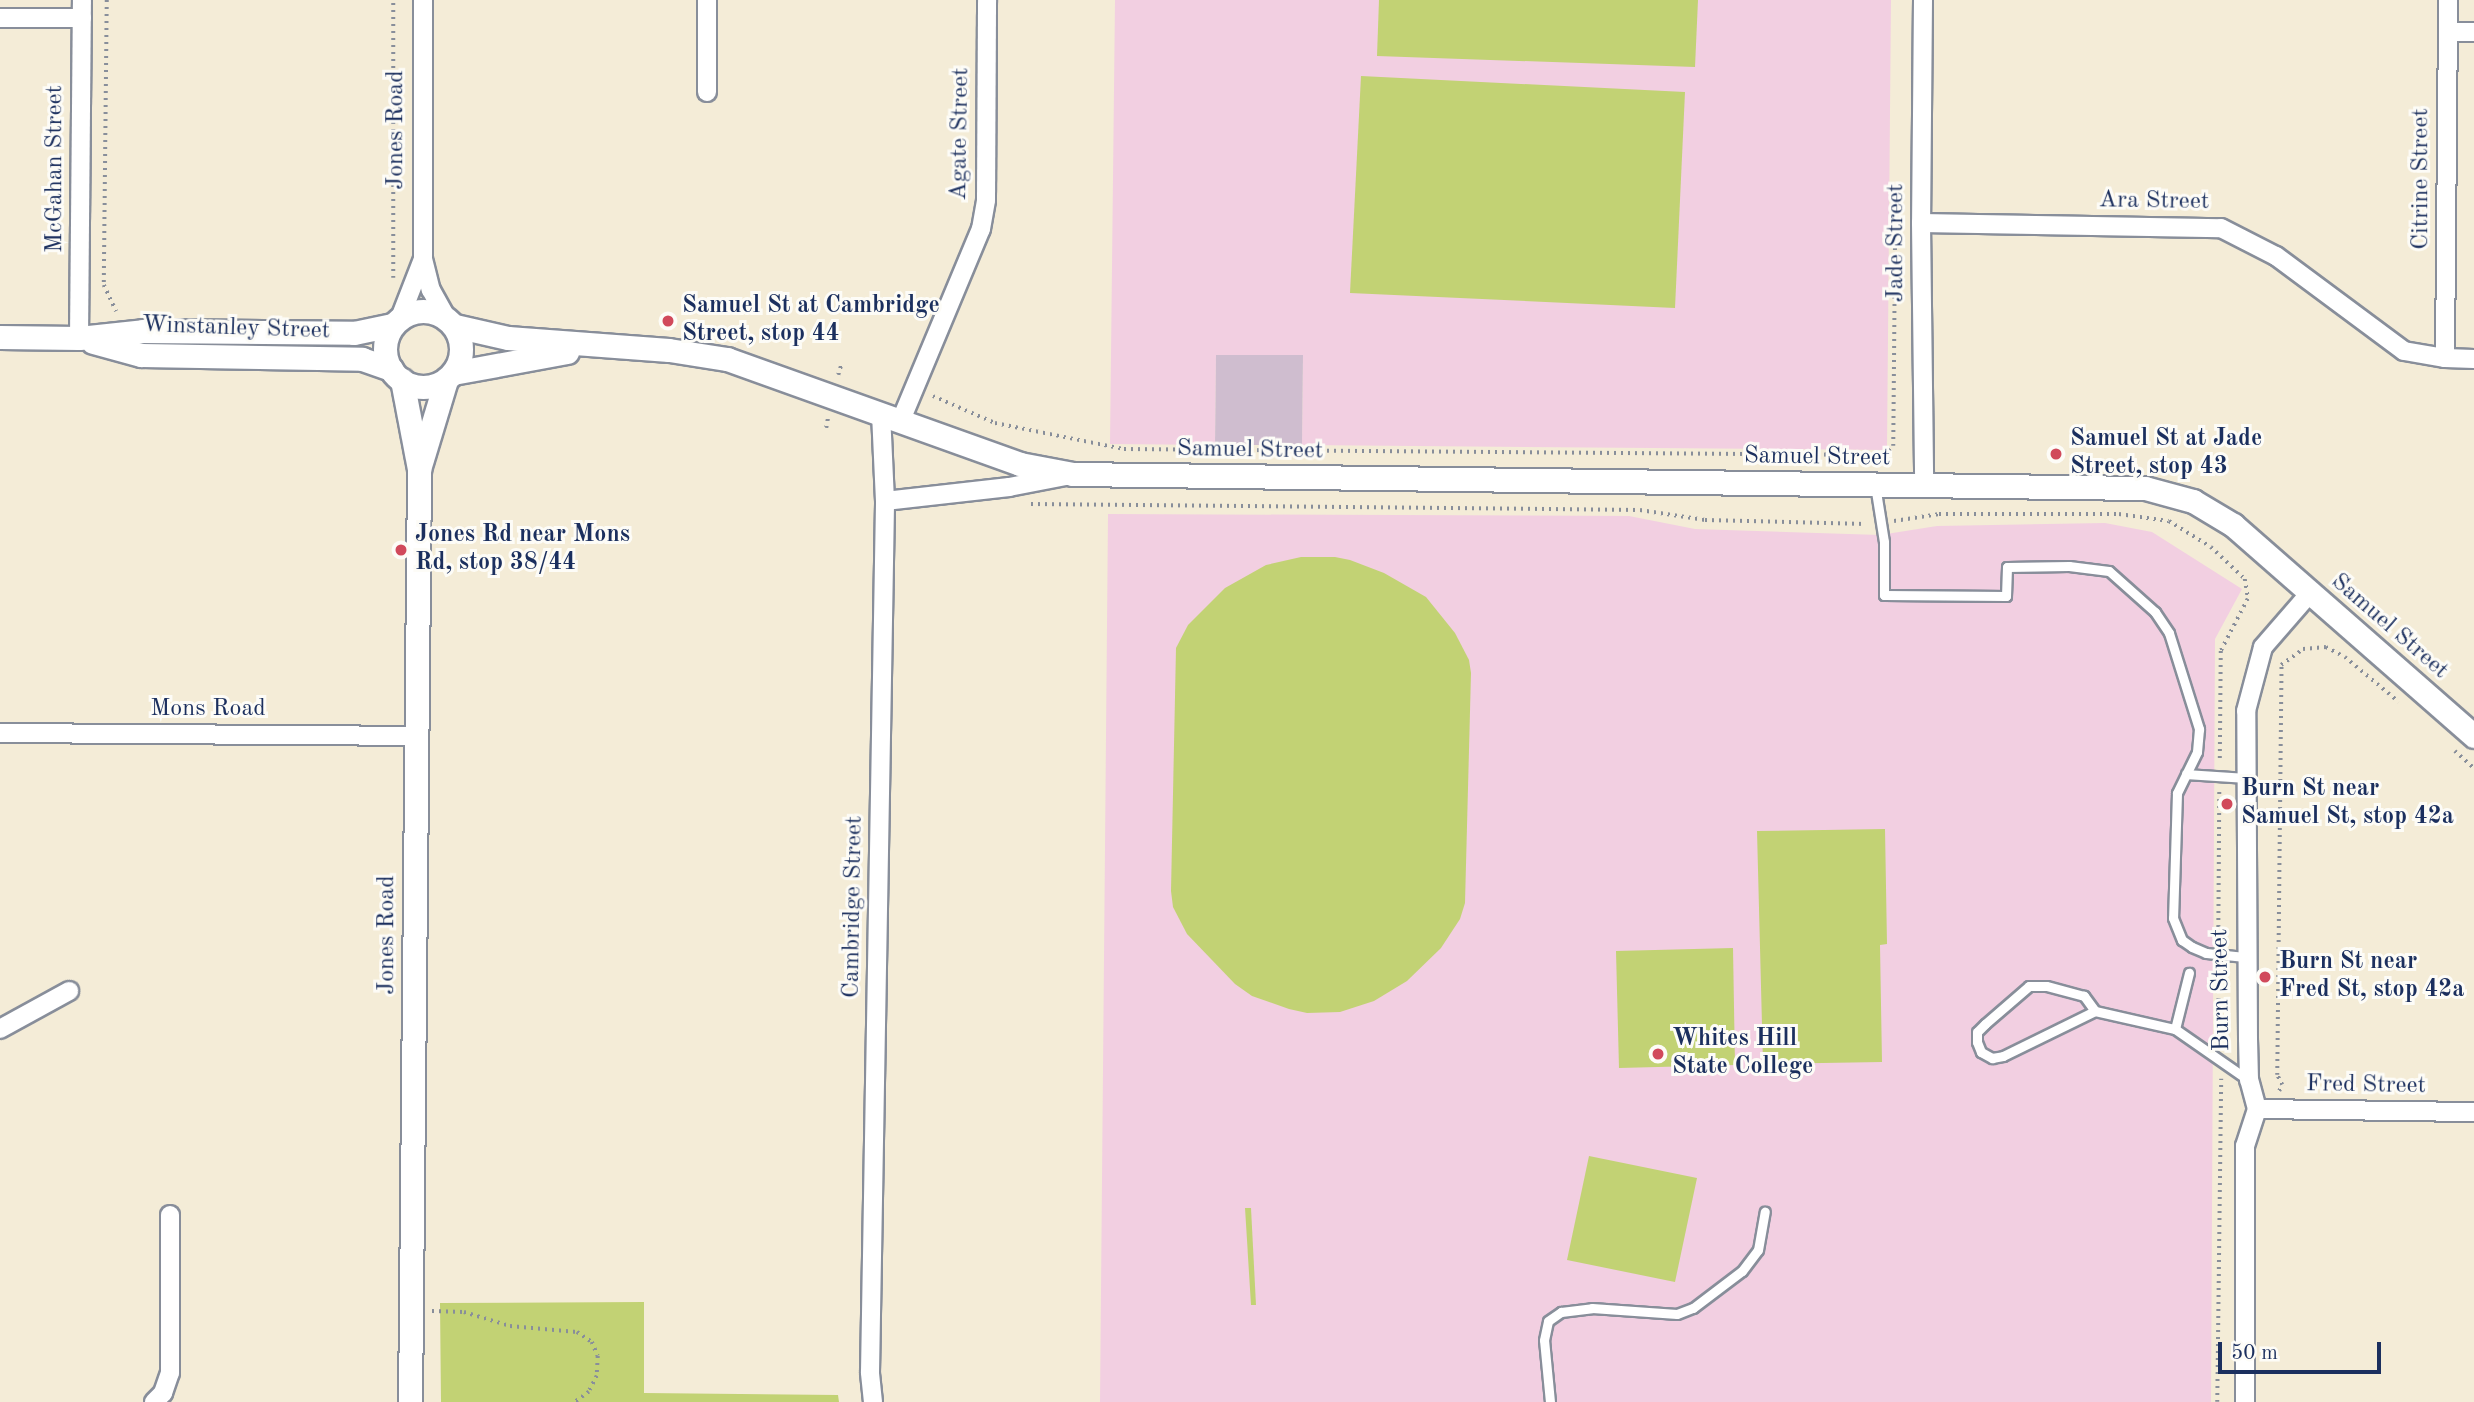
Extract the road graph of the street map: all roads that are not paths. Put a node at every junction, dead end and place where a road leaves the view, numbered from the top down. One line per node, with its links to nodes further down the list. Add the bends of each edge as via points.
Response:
1 (82, 0): 8 (street, McGahan Street)
2 (422, 0): 13 (street, Jones Road)
3 (707, 0): 11 (street)
4 (987, 0): 23 (street, Agate Street, via 986,200 981,229)
5 (1923, 0): 12 (street, Jade Street)
6 (2448, 0): 9 (street, Citrine Street)
7 (0, 18): 8 (street)
8 (82, 19): 17 (street, McGahan Street)
9 (2448, 32): 10 (street); 19 (street, Citrine Street)
10 (2474, 32)
11 (708, 92)
12 (1921, 223): 19 (street, Ara Street, via 2221,228 2276,256 2404,351); 27 (street, Jade Street)
13 (423, 259): 14 (street, Jones Road); 15 (street, Jones Road, via 431,290)
14 (396, 322): 15 (street, via 415,311 431,311); 17 (street, Winstanley Street, via 354,333 144,331); 21 (street, via 384,347)
15 (451, 322): 18 (street, Samuel Street, via 508,338); 22 (street, via 462,350)
16 (0, 337): 17 (street, Winstanley Street)
17 (79, 338): 21 (street, Winstanley Street, via 141,355 362,359)
18 (598, 347): 22 (street, Samuel Street); 23 (street, Samuel Street, via 669,350 727,359)
19 (2445, 358): 20 (street, Ara Street)
20 (2474, 359)
21 (396, 375): 22 (street, via 424,387); 24 (street, Jones Road)
22 (449, 377): 24 (street, Jones Road)
23 (891, 416): 25 (street, Samuel Street, via 1020,464); 28 (street, Cambridge Street)
24 (419, 469): 31 (street, Jones Road)
25 (1073, 474): 26 (street, Samuel Street); 28 (street, Samuel Street, via 1010,487)
26 (1875, 485): 27 (street, Samuel Street); 33 (lane, via 1884,595 2006,596 2007,567 2069,566 2109,571 2136,592 2169,633 2196,717 2197,752)
27 (1924, 486): 29 (street, Samuel Street, via 2127,487 2167,493 2193,501 2233,526)
28 (885, 501): 48 (street, Cambridge Street)
29 (2310, 593): 32 (street, Samuel Street); 34 (street, Burn Street, via 2263,647 2256,664 2246,711)
30 (0, 733): 31 (street, Mons Road)
31 (415, 736): 47 (street, Jones Road)
32 (2474, 736)
33 (2186, 774): 34 (lane); 35 (lane, via 2177,793 2173,918 2182,940 2206,953)
34 (2246, 778): 35 (street, Burn Street)
35 (2245, 957): 41 (street, Burn Street)
36 (2189, 973): 40 (lane)
37 (69, 991): 39 (street)
38 (2095, 1011): 38 (lane, via 2003,1056 1992,1058 1981,1052 1977,1042 1985,1024 2029,986 2084,996); 40 (lane)
39 (0, 1029)
40 (2175, 1029): 41 (lane)
41 (2249, 1080): 42 (street, Burn Street)
42 (2258, 1109): 43 (street, Fred Street); 50 (street, via 2245,1146)
43 (2474, 1112)
44 (1765, 1212): 49 (lane, via 1758,1250 1742,1271 1693,1308 1677,1314 1592,1308 1561,1312 1548,1321 1544,1340)
45 (170, 1215): 46 (street, via 170,1373 163,1393)
46 (154, 1402)
47 (410, 1402)
48 (873, 1402)
49 (1550, 1402)
50 (2245, 1402)

